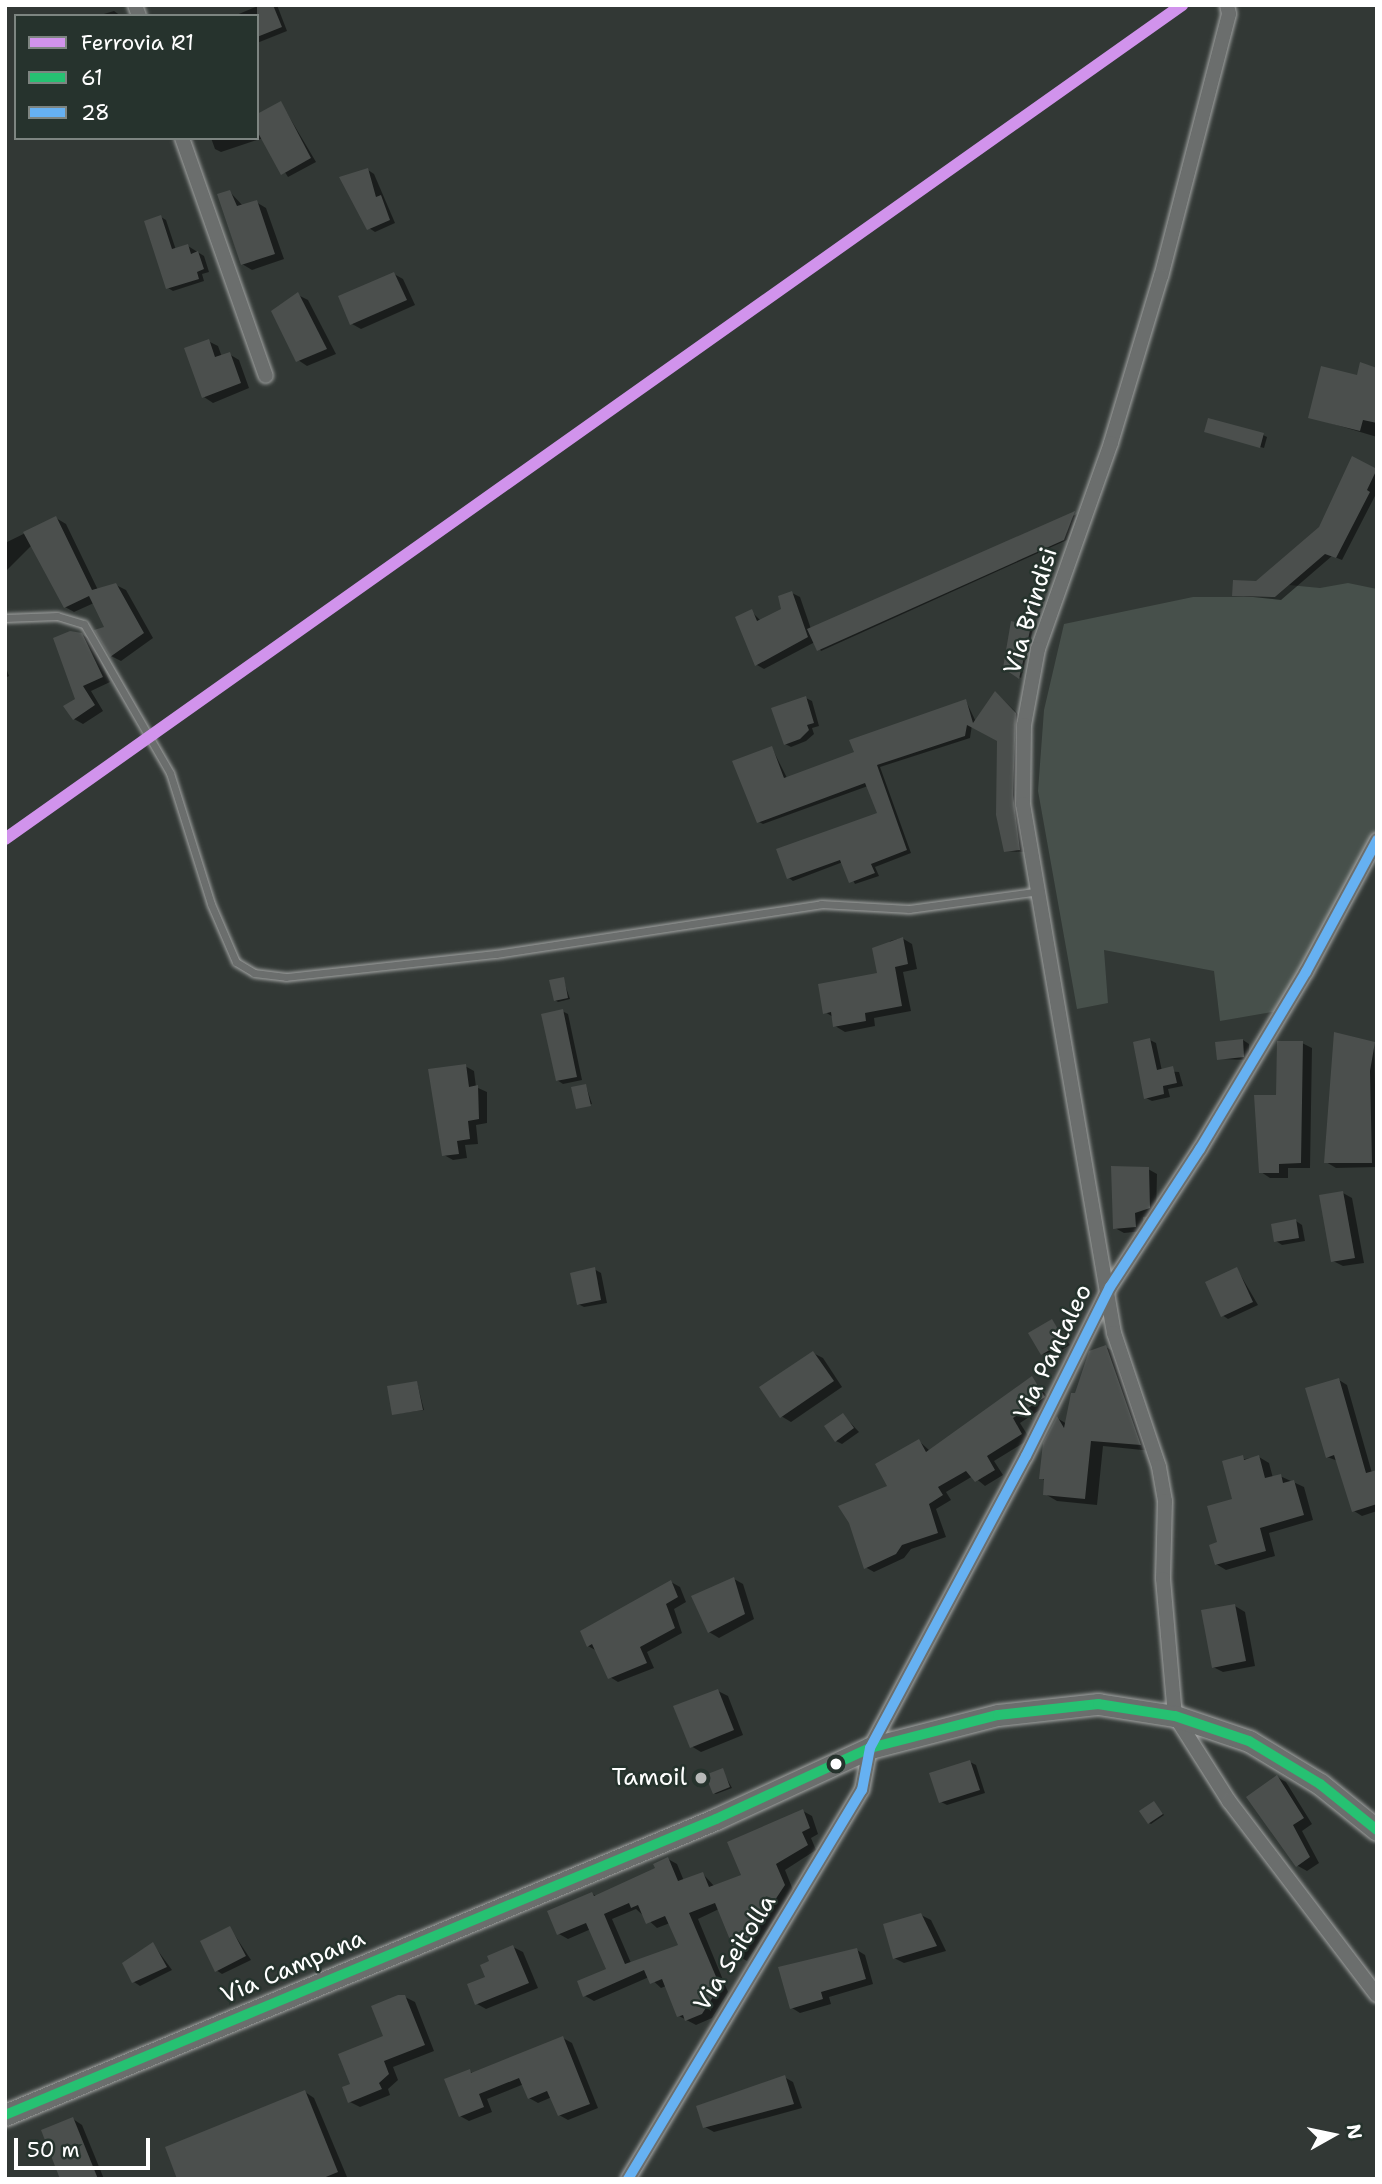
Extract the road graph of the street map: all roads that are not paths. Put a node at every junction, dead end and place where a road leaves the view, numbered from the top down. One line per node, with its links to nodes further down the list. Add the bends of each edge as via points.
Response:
1 (1227, 5): 6 (street, Via Brindisi, via 1229,14 1161,276 1111,443 1038,649 1024,725 1023,804)
2 (183, 140): 3 (street)
3 (266, 376)
4 (5, 618): 6 (lane, via 57,616 84,624 170,774 211,904 236,962 254,973 286,978 496,954 821,904 909,909)
5 (1377, 840): 7 (street, Via Pantaleo, via 1299,984)
6 (1041, 891): 7 (street, Via Brindisi, via 1086,1178)
7 (1110, 1287): 8 (street, Via Brindisi, via 1114,1334 1159,1467 1165,1501 1163,1579); 9 (street, Via Pantaleo, via 1026,1456)
8 (1175, 1716): 9 (main road, Via Campana, via 1098,1704 998,1714); 10 (main road, Via Campana, via 1249,1741 1320,1784); 11 (street, via 1229,1801)
9 (870, 1748): 12 (main road, Via Campana, via 716,1819); 13 (street, Via Seitolla, via 862,1790 840,1830 713,2031)
10 (1377, 1830)
11 (1377, 1995)
12 (5, 2115)
13 (628, 2179)

